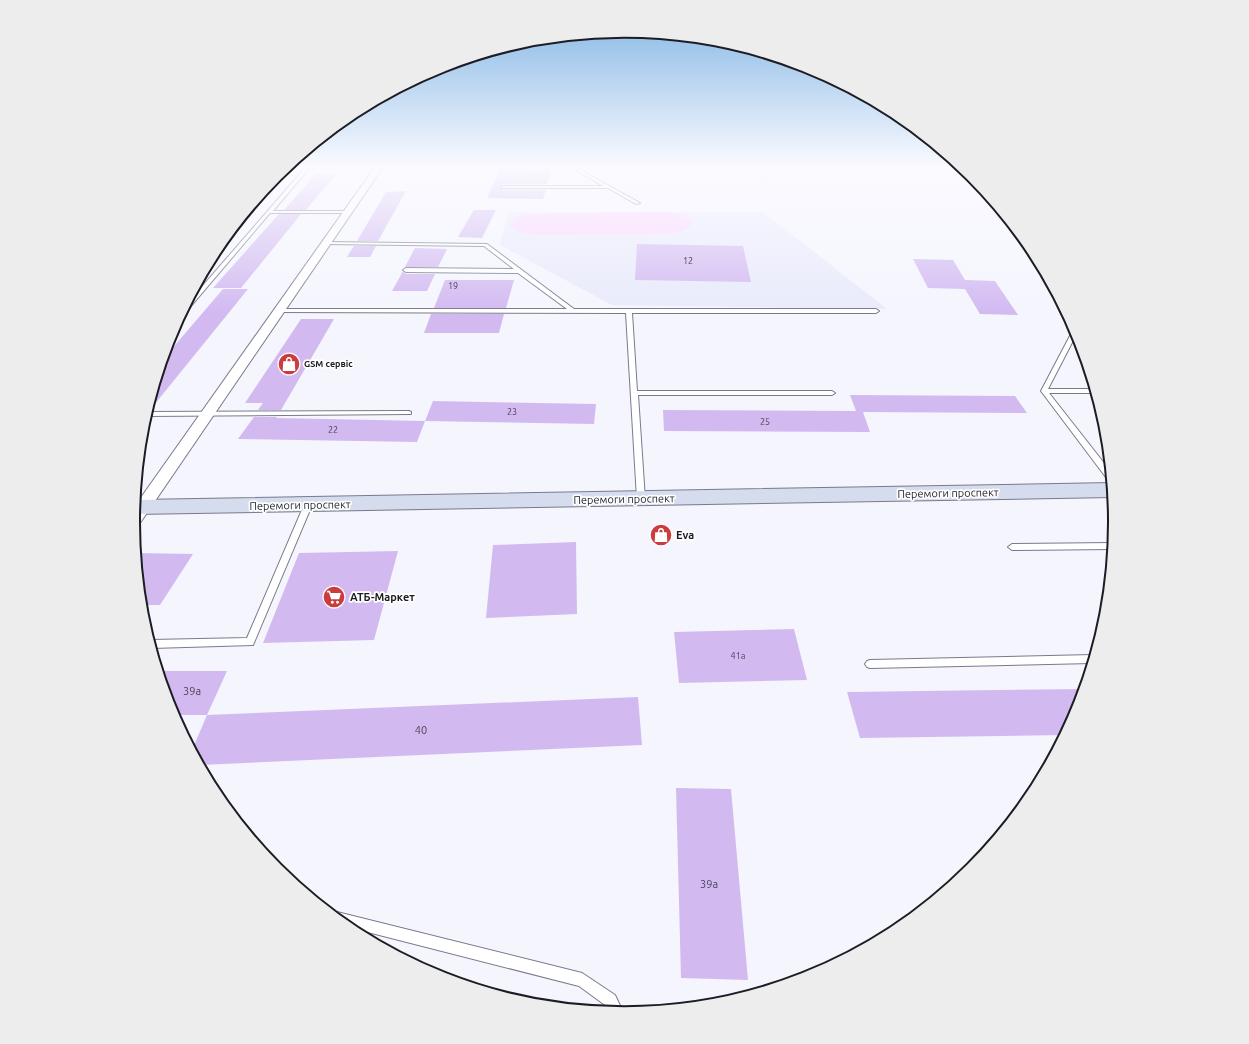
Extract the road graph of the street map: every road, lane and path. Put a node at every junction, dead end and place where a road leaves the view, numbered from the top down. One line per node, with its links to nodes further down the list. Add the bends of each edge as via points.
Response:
1 (265, 216): 6 (lane)
2 (345, 216): 3 (street)
3 (326, 243): 5 (lane, via 485,244); 7 (street)
4 (406, 270): 5 (lane)
5 (519, 271): 8 (lane)
6 (196, 297)
7 (280, 311): 8 (lane); 16 (street)
8 (573, 311): 9 (lane)
9 (629, 311): 10 (lane); 14 (lane)
10 (876, 311)
11 (1072, 337): 13 (lane)
12 (1090, 391): 13 (lane)
13 (1044, 392): 19 (lane)
14 (634, 393): 15 (lane); 21 (lane)
15 (832, 393)
16 (208, 413): 17 (lane); 18 (lane); 23 (street)
17 (409, 413)
18 (153, 414)
19 (1105, 470)
20 (1107, 490): 21 (street, Перемоги проспект)
21 (641, 499): 22 (street, Перемоги проспект)
22 (308, 504): 24 (street, Перемоги проспект); 27 (lane, via 250,642)
23 (141, 505)
24 (141, 511)
25 (1107, 546): 26 (lane)
26 (1012, 547)
27 (156, 644)
28 (1088, 660): 29 (lane)
29 (870, 664)
30 (353, 922): 31 (lane, via 582,980 610,1000)
31 (613, 1006)

